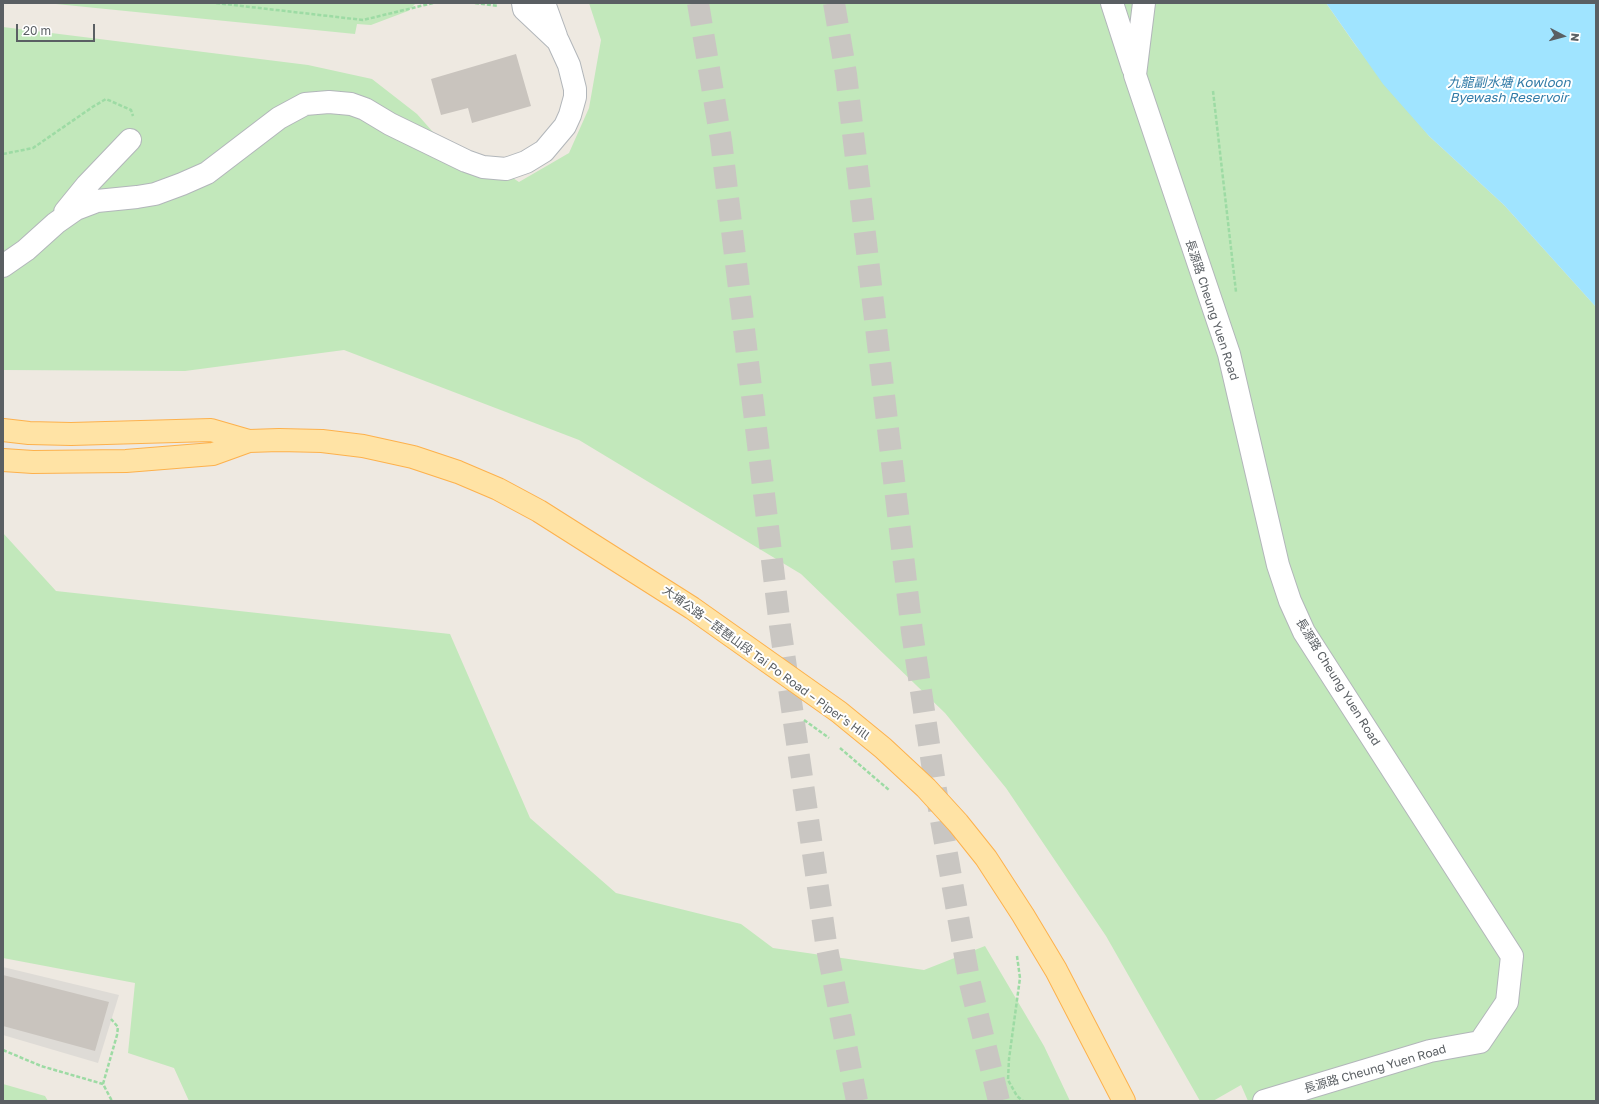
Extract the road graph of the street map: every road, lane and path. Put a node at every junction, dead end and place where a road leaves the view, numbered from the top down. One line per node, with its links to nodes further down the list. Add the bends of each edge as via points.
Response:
1 (216, 3): 2 (path, via 364,20)
2 (433, 3)
3 (523, 3): 7 (lane, via 524,9)
4 (544, 3): 7 (lane)
5 (1112, 3): 8 (lane)
6 (1144, 3): 8 (lane, 長源路 Cheung Yuen Road)
7 (558, 41): 12 (lane, via 574,80 573,105 556,138 544,151 526,162 506,169 484,168 390,124 365,109 351,104 329,102 305,104 279,118 207,173 155,194 97,201 76,209)
8 (1135, 75): 29 (lane, 長源路 Cheung Yuen Road, via 1229,354 1278,565 1290,601 1304,632 1512,956 1507,1002 1480,1042 1430,1051)
9 (1213, 90): 14 (path)
10 (130, 140): 11 (path, via 135,126 131,110 106,99 33,148); 12 (lane, via 87,185)
11 (3, 154)
12 (56, 223): 13 (lane, via 26,250)
13 (3, 266)
14 (1236, 297)
15 (3, 430): 16 (main road, 大埔公路－琵琶山段 Tai Po Road – Piper's Hill, via 71,434 211,430)
16 (249, 442): 17 (main road, 大埔公路－琵琶山段 Tai Po Road – Piper's Hill, via 213,454 119,461); 28 (main road, 大埔公路－琵琶山段 Tai Po Road – Piper's Hill, via 322,441 363,446 458,472 498,489 539,511 692,608 839,712 926,788 986,858 1056,970)
17 (3, 460)
18 (801, 718): 19 (path)
19 (832, 741)
20 (838, 746): 21 (path)
21 (891, 792)
22 (1015, 951): 27 (path, via 1020,978 1008,1080)
23 (111, 1019): 25 (path, via 118,1027)
24 (3, 1050): 25 (path, via 41,1066)
25 (103, 1084): 26 (path)
26 (112, 1101)
27 (1023, 1101)
28 (1124, 1101)
29 (1264, 1101)

